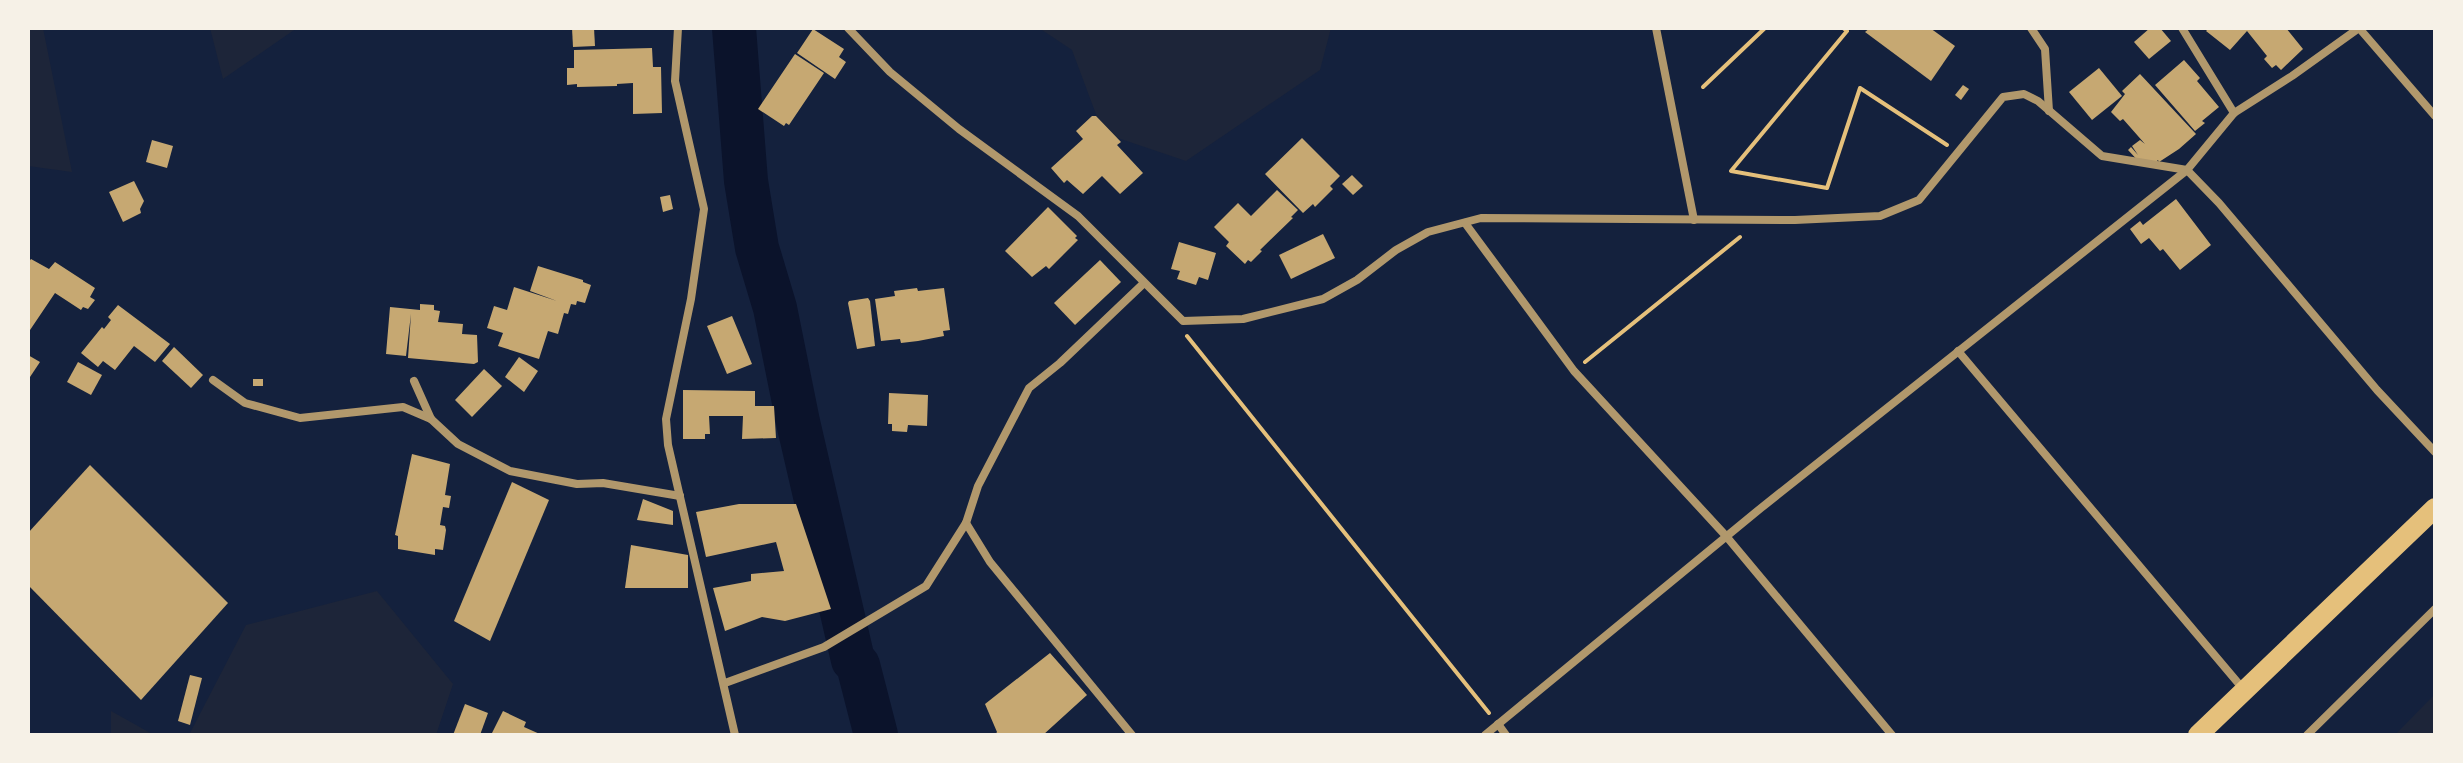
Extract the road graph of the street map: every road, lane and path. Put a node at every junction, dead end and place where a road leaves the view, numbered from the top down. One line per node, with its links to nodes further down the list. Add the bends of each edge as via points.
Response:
1 (678, 28): 26 (street, via 675,81 704,209 666,419)
2 (848, 28): 18 (street, via 890,72 959,129 1078,216)
3 (1656, 28): 15 (street)
4 (1765, 28): 9 (path)
5 (1843, 28): 13 (path, via 1847,31 1731,171 1827,188 1860,88)
6 (2031, 28): 10 (street, via 2045,49)
7 (2182, 28): 11 (street)
8 (2359, 28): 11 (street); 12 (street)
9 (1703, 87)
10 (2049, 111): 14 (street, via 2102,156); 16 (street, via 2024,94 2003,97 1919,200 1880,216)
11 (2234, 113): 14 (street)
12 (2435, 116)
13 (1953, 149)
14 (2187, 170): 20 (street); 25 (street)
15 (1694, 220): 16 (street); 17 (street, via 1481,218)
16 (1760, 220): 21 (path)
17 (1465, 223): 18 (street, via 1428,232 1323,299 1243,319 1183,321); 21 (street)
18 (1144, 283): 28 (street, via 1029,388 978,486)
19 (1184, 332): 33 (path)
20 (1958, 351): 29 (street); 32 (street)
21 (1574, 371): 29 (street)
22 (213, 380): 24 (street, via 245,403 300,418 403,407)
23 (414, 381): 24 (street)
24 (431, 419): 26 (street, via 458,444 510,471)
25 (2435, 452)
26 (680, 496): 31 (street)
27 (2435, 508): 32 (main road)
28 (966, 523): 31 (street, via 926,586 824,647); 35 (street, via 990,562)
29 (1726, 536): 33 (street); 38 (street)
30 (2435, 609): 40 (street)
31 (725, 683): 34 (street)
32 (2245, 690): 39 (main road)
33 (1498, 724): 36 (street); 37 (street)
34 (735, 735)
35 (1132, 735)
36 (1485, 735)
37 (1506, 735)
38 (1892, 735)
39 (2198, 735)
40 (2307, 735)

